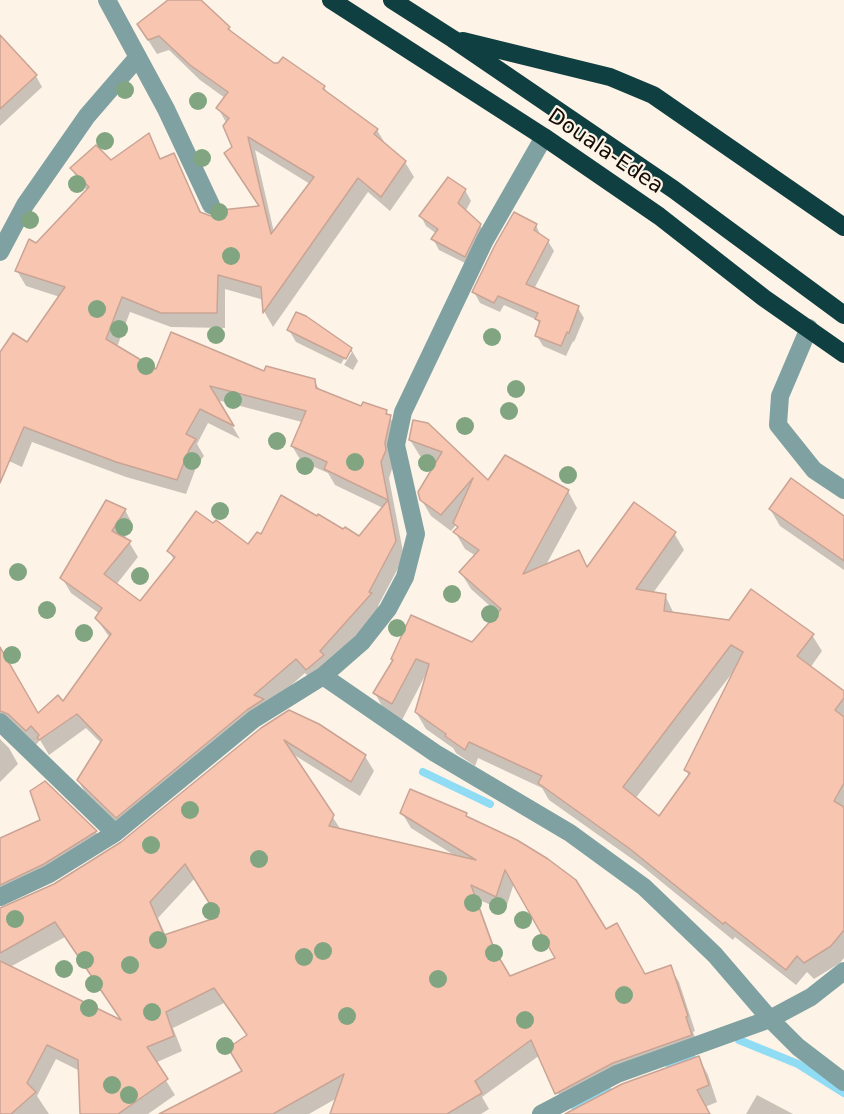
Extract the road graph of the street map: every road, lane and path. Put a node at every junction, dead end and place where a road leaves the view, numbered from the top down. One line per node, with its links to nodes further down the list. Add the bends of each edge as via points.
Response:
1 (107, 0): 5 (street)
2 (331, 0): 6 (highway, Douala-Edea)
3 (393, 0): 4 (highway, Douala-Edea)
4 (453, 39): 8 (highway, via 587,70 653,95); 10 (highway, Douala-Edea, via 673,189)
5 (138, 57): 7 (street); 9 (street, via 81,125 25,205)
6 (544, 137): 11 (highway, Douala-Edea, via 659,216); 14 (street, via 484,240 403,412 396,445 416,534 405,577 388,609 362,642)
7 (211, 205)
8 (844, 227)
9 (0, 252)
10 (844, 315)
11 (809, 328): 12 (highway, Douala-Edea); 13 (street, via 780,396 778,425 814,470)
12 (844, 354)
13 (844, 490)
14 (323, 676): 16 (street, via 254,719); 19 (street, via 435,753 570,832 644,887 715,955)
15 (0, 722): 16 (street)
16 (115, 832): 17 (street, via 49,874)
17 (0, 897)
18 (844, 971): 19 (street, via 811,997)
19 (770, 1019): 20 (street, via 798,1047); 21 (street, via 617,1074)
20 (844, 1082)
21 (542, 1114)

